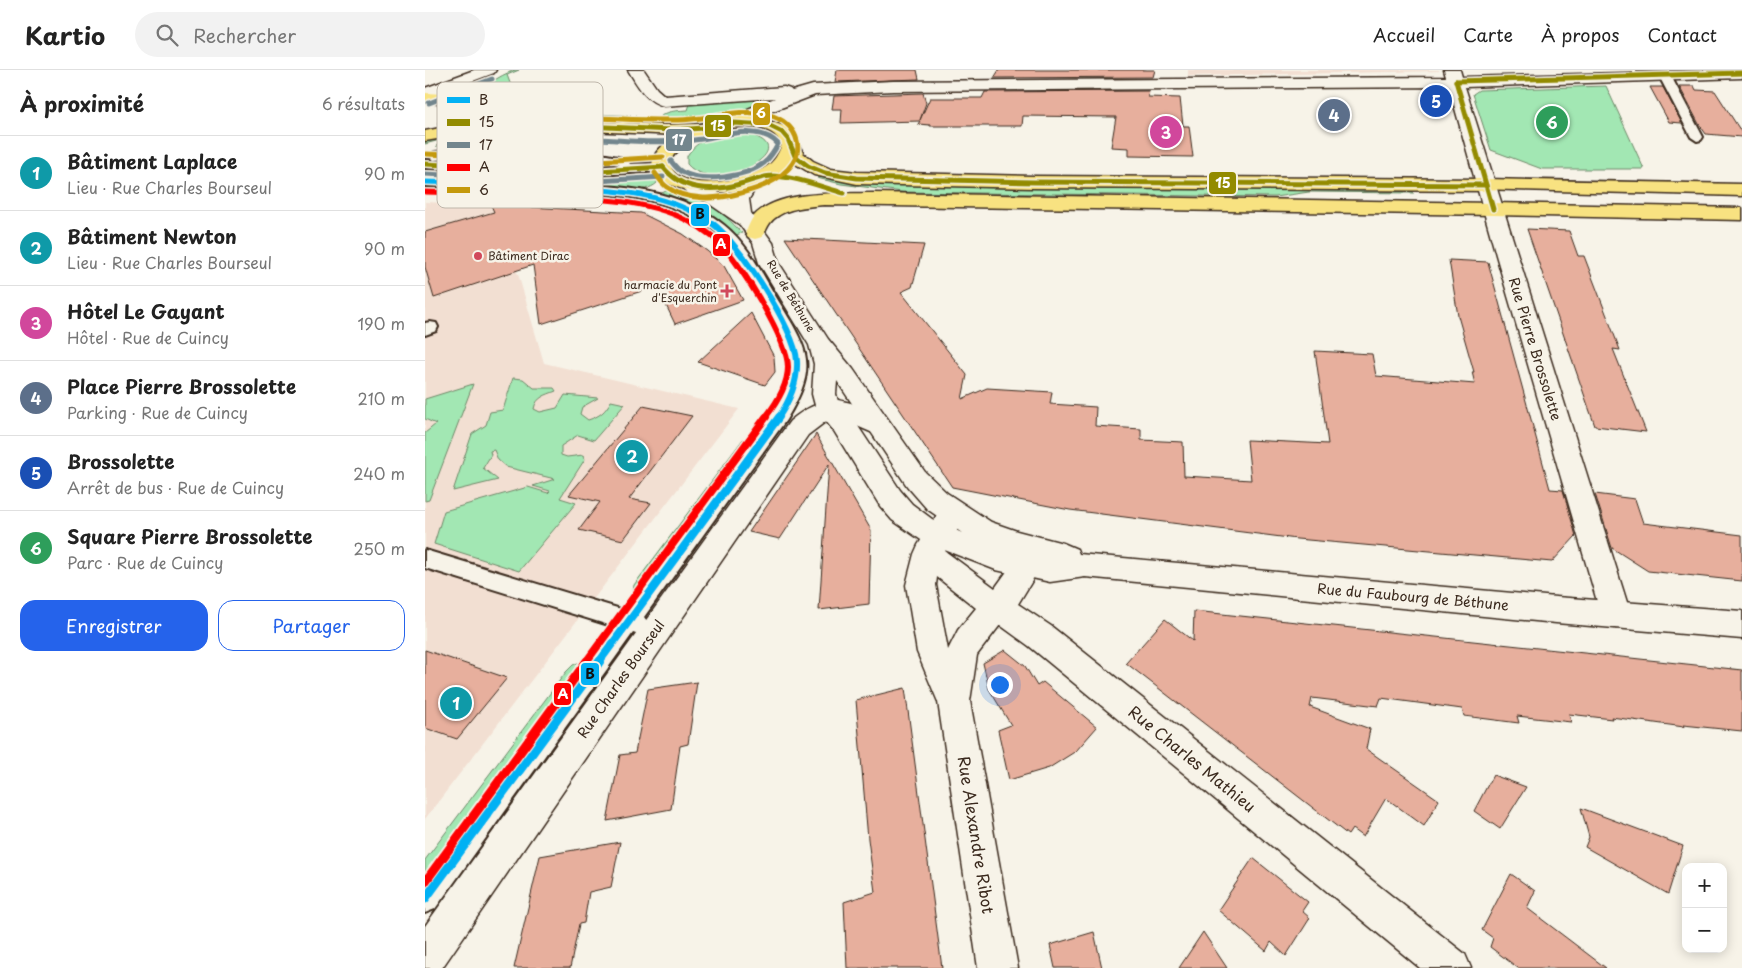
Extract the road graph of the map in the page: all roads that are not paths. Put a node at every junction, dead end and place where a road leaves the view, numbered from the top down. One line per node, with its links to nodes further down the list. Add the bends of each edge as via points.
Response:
1 (488, 70): 7 (street)
2 (636, 70): 13 (street, via 659,100)
3 (505, 71): 8 (street)
4 (1742, 73): 6 (street)
5 (1454, 76): 6 (street); 9 (street, via 1217,85); 28 (street, Rue Pierre Brossolette)
6 (1665, 76): 21 (lane)
7 (459, 82)
8 (487, 82)
9 (857, 88): 10 (street); 22 (street, via 819,96 793,108 782,120)
10 (813, 90): 13 (street); 14 (street)
11 (437, 91): 12 (street)
12 (425, 96)
13 (734, 97): 14 (street, via 759,98)
14 (773, 104): 15 (street)
15 (726, 124): 17 (main road); 22 (main road, via 768,125)
16 (603, 127): 17 (main road)
17 (705, 128): 24 (main road, via 679,140)
18 (437, 130): 20 (main road)
19 (603, 135): 24 (main road, via 651,141)
20 (425, 136)
21 (1697, 137)
22 (786, 139): 27 (main road, via 784,160); 28 (main road, via 799,160 812,168 857,178)
23 (603, 159): 25 (lane)
24 (663, 162): 25 (lane); 29 (main road, via 672,179)
25 (640, 166): 26 (lane)
26 (603, 171)
27 (757, 178): 29 (main road, via 716,187); 33 (main road, via 789,179); 37 (street, Rue de Béthune, via 739,200 739,207)
28 (1486, 185): 31 (main road); 34 (street, Rue Pierre Brossolette)
29 (691, 186): 37 (street, Rue de Béthune, via 718,201)
30 (603, 190): 35 (lane, via 655,198)
31 (1742, 190)
32 (603, 196): 35 (lane, via 654,202)
33 (873, 199): 34 (main road); 37 (main road, via 783,205)
34 (1493, 210): 36 (main road); 46 (street, Rue Pierre Brossolette)
35 (691, 211): 48 (lane, via 720,228 740,251 794,341 799,372 793,395)
36 (1742, 214)
37 (751, 227): 38 (street, Rue de Béthune, via 765,246 769,264)
38 (820, 345): 39 (street, Rue de Béthune, via 826,364 824,394); 40 (street, Rue de Béthune, via 845,374)
39 (828, 409): 40 (street, Rue de Béthune, via 847,410); 41 (street, Rue de Béthune, via 843,424 895,505 922,528); 48 (street, Rue Charles Bourseul, via 799,428)
40 (880, 427): 41 (street, Rue de Béthune, via 916,479 937,502)
41 (940, 534): 42 (street, Rue de Béthune); 45 (street, Rue Charles Mathieu); 49 (street, Rue Alexandre Ribot, via 921,576 921,585 933,652)
42 (979, 540): 43 (street, Rue du Faubourg de Béthune)
43 (1029, 557): 45 (street, Rue Alexandre Ribot, via 1015,585); 46 (street, Rue du Faubourg de Béthune, via 1050,570 1085,565)
44 (425, 559): 48 (lane)
45 (997, 607): 49 (street, Rue Alexandre Ribot, via 965,646 957,668); 53 (street, Rue Charles Mathieu, via 1040,636)
46 (1616, 615): 47 (street, Rue du Faubourg de Béthune)
47 (1742, 625)
48 (642, 626): 50 (lane); 51 (street, Rue Charles Bourseul)
49 (954, 702): 52 (street, Rue Alexandre Ribot)
50 (425, 899)
51 (425, 959)
52 (998, 968)
53 (1451, 968)

